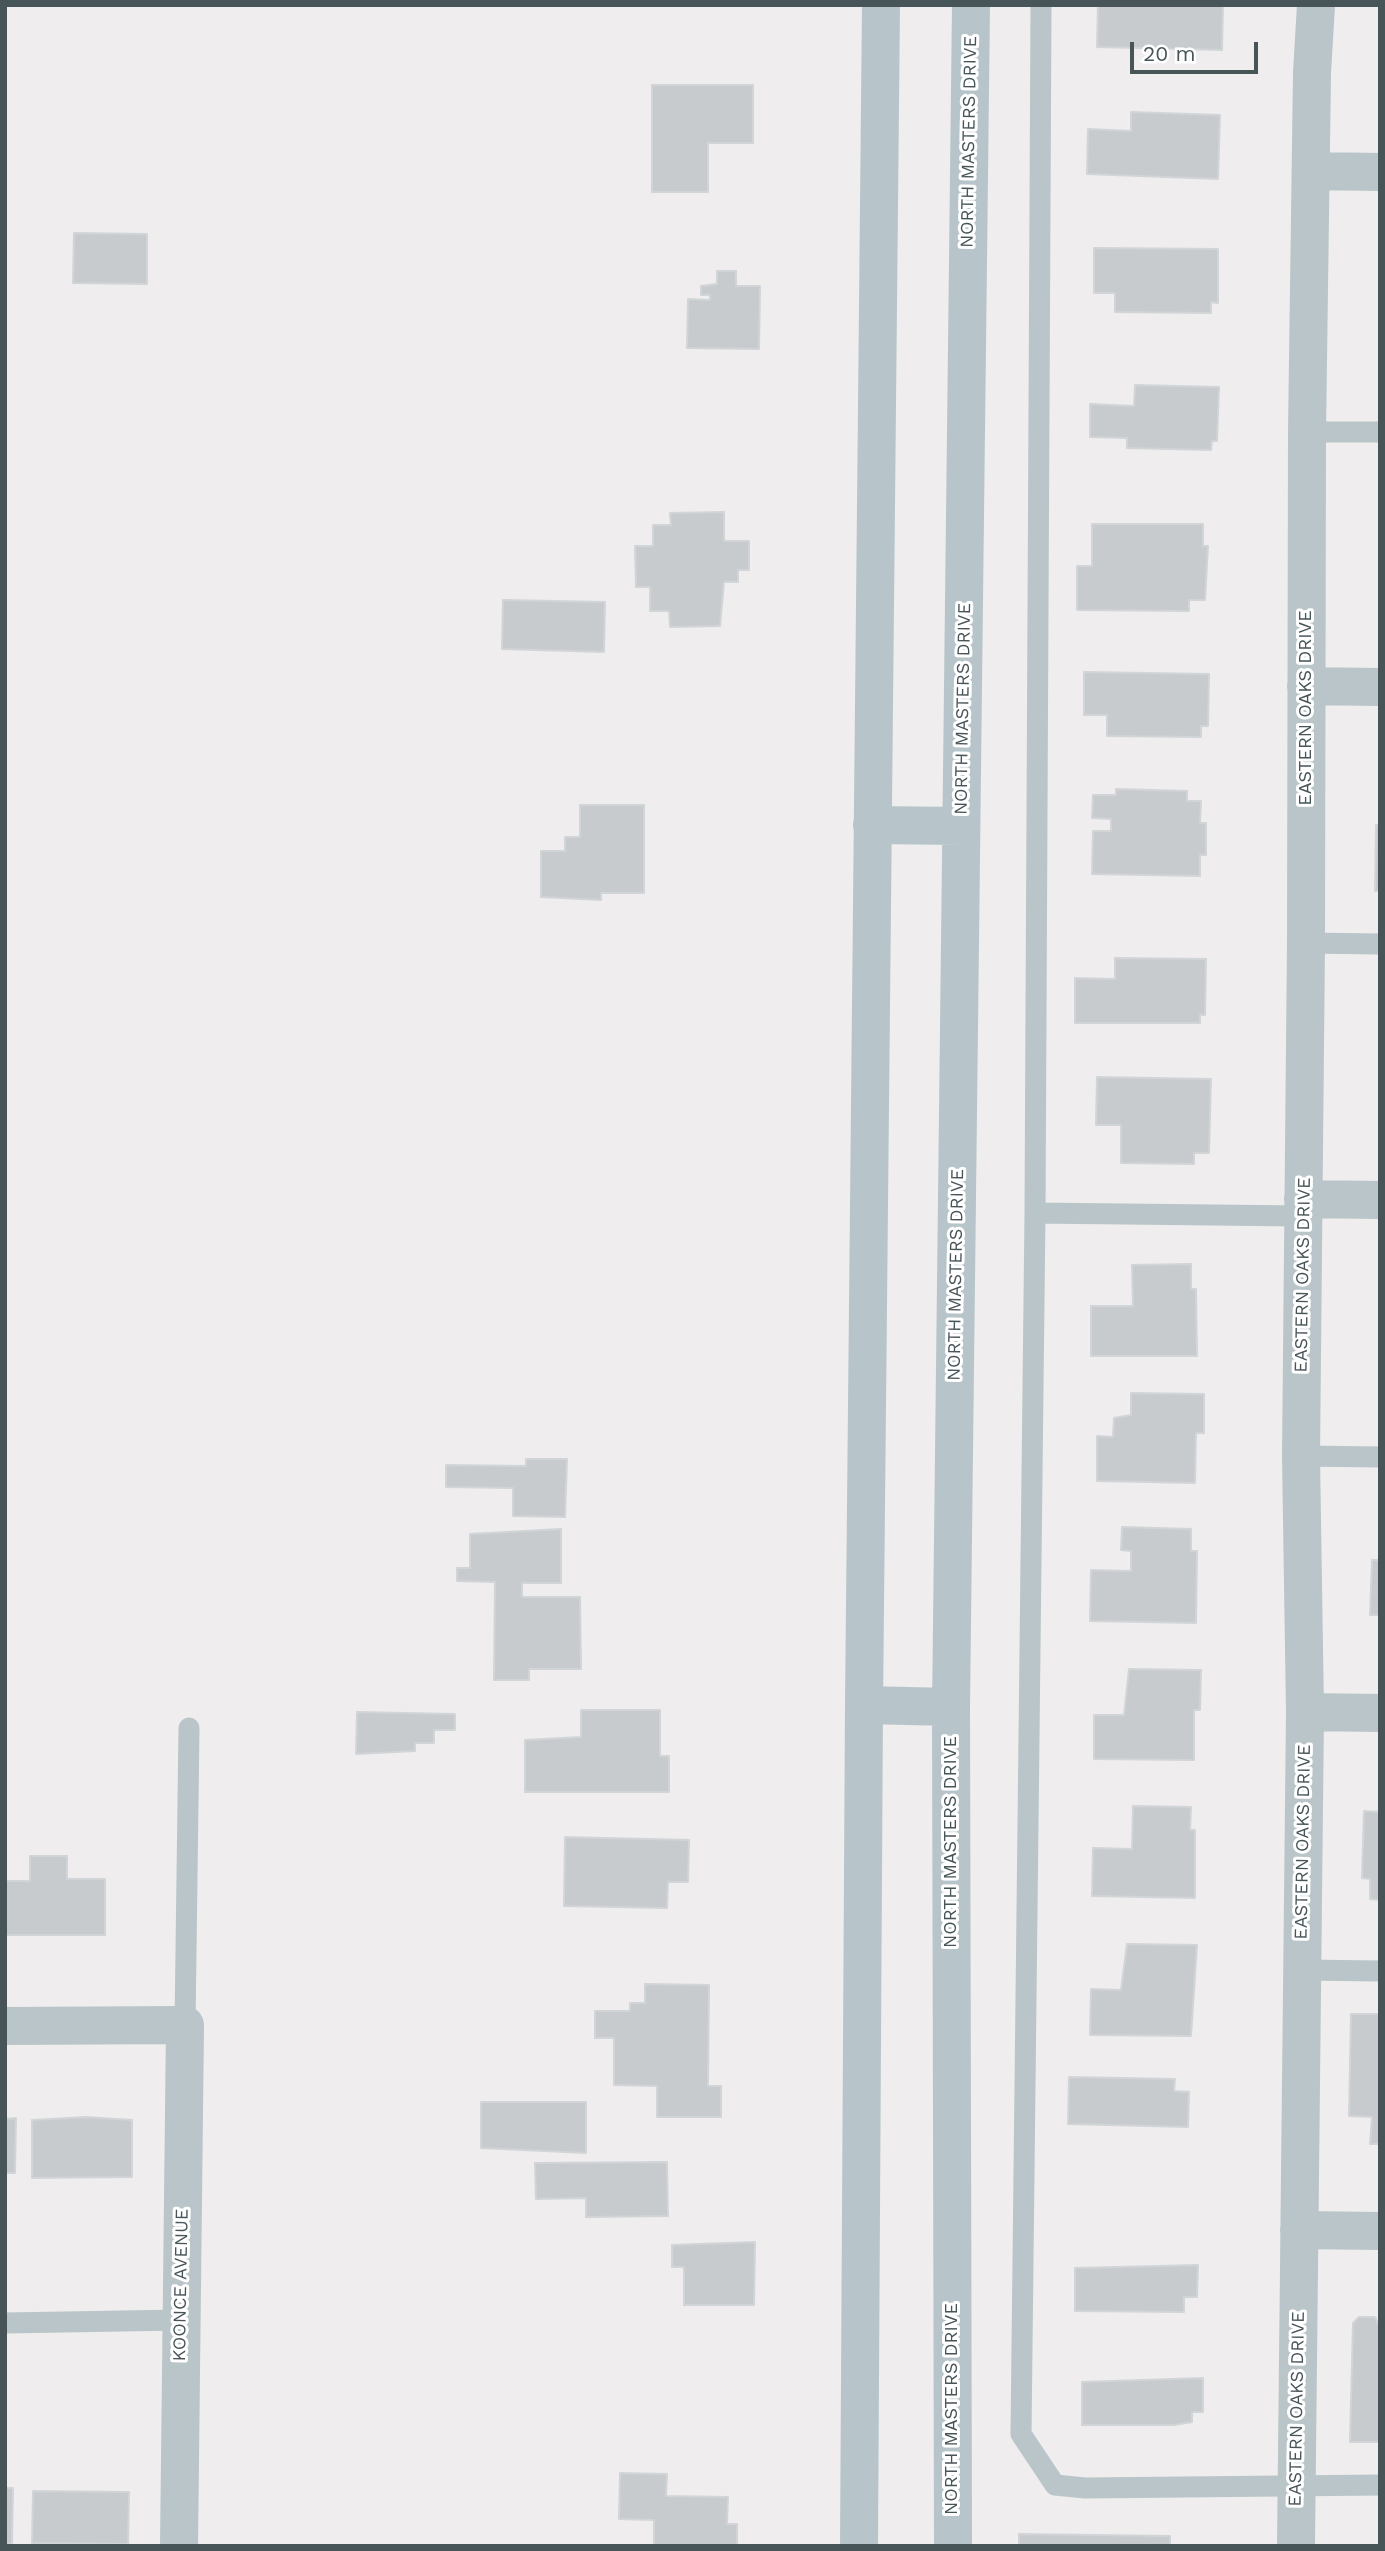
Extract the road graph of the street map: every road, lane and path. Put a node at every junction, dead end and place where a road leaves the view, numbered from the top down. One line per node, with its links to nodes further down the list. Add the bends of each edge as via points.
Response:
1 (881, 5): 11 (main road)
2 (971, 5): 12 (main road, NORTH MASTERS DRIVE)
3 (1041, 5): 17 (lane)
4 (1316, 5): 5 (street, EASTERN OAKS DRIVE)
5 (1311, 171): 6 (street); 7 (street, EASTERN OAKS DRIVE)
6 (1380, 172)
7 (1307, 432): 8 (lane); 9 (street, EASTERN OAKS DRIVE)
8 (1380, 432)
9 (1306, 686): 10 (street); 13 (street, EASTERN OAKS DRIVE)
10 (1380, 687)
11 (872, 825): 12 (main road); 20 (main road)
12 (961, 826): 21 (main road, NORTH MASTERS DRIVE)
13 (1306, 943): 14 (lane); 16 (street, EASTERN OAKS DRIVE)
14 (1380, 944)
15 (1380, 1200): 16 (street)
16 (1303, 1207): 17 (lane); 18 (street, EASTERN OAKS DRIVE)
17 (1035, 1213): 33 (lane, via 1021,2434 1055,2485)
18 (1301, 1456): 19 (lane); 22 (street, EASTERN OAKS DRIVE)
19 (1380, 1457)
20 (864, 1705): 21 (main road); 36 (main road)
21 (951, 1707): 37 (main road, NORTH MASTERS DRIVE)
22 (1305, 1712): 23 (street); 25 (street, EASTERN OAKS DRIVE)
23 (1380, 1713)
24 (189, 1728): 27 (lane)
25 (1302, 1970): 26 (lane); 29 (street, EASTERN OAKS DRIVE)
26 (1380, 1971)
27 (185, 2025): 28 (street); 31 (street, KOONCE AVENUE)
28 (5, 2026)
29 (1299, 2231): 30 (street); 33 (street, EASTERN OAKS DRIVE)
30 (1380, 2231)
31 (181, 2319): 32 (lane); 35 (street, KOONCE AVENUE)
32 (5, 2323)
33 (1296, 2484): 34 (lane); 38 (street, EASTERN OAKS DRIVE)
34 (1380, 2485)
35 (179, 2546)
36 (859, 2546)
37 (953, 2546)
38 (1296, 2546)

